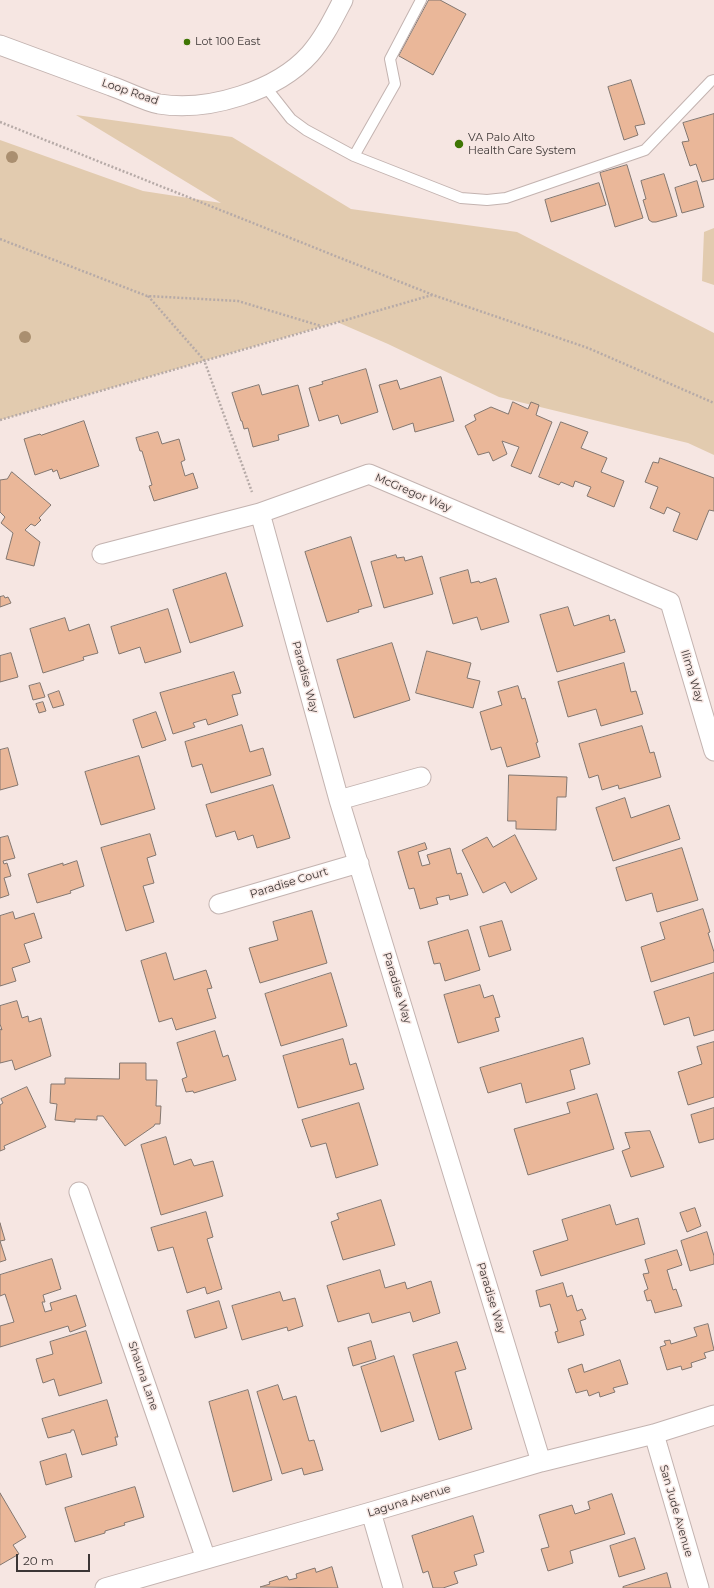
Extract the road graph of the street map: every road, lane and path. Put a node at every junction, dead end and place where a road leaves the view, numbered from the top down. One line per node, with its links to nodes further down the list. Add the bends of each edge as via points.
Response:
1 (343, 0): 5 (street, Loop Road, via 325,34 309,55 289,73)
2 (421, 0): 7 (lane, via 390,59 395,84)
3 (0, 45): 5 (street, Loop Road, via 159,103 191,106 228,100)
4 (714, 80): 7 (lane, via 644,150 506,198 461,198)
5 (265, 86): 7 (lane, via 291,119)
6 (0, 122): 9 (path)
7 (354, 156)
8 (0, 239): 10 (path)
9 (432, 295): 11 (path); 13 (path, via 588,348)
10 (147, 296): 11 (path, via 238,301); 12 (path)
11 (323, 326): 12 (path)
12 (204, 360): 14 (path); 15 (path)
13 (714, 403)
14 (0, 420)
15 (260, 513): 16 (street, McGregor Way); 17 (street, McGregor Way, via 369,474); 20 (street, Paradise Way)
16 (102, 554)
17 (670, 602): 18 (street, Ilima Way)
18 (714, 750)
19 (421, 777): 20 (street)
20 (340, 800): 21 (street, Paradise Way)
21 (359, 863): 22 (street, Paradise Court); 26 (street, Paradise Way)
22 (219, 904)
23 (79, 1192): 28 (street, Shauna Lane)
24 (714, 1415): 25 (street, Laguna Avenue)
25 (654, 1434): 26 (street, Laguna Avenue); 31 (street, San Jude Avenue)
26 (541, 1462): 27 (street, Laguna Avenue)
27 (371, 1512): 28 (street, Laguna Avenue); 30 (street)
28 (206, 1559): 29 (street, Laguna Avenue)
29 (105, 1588)
30 (393, 1588)
31 (699, 1588)

